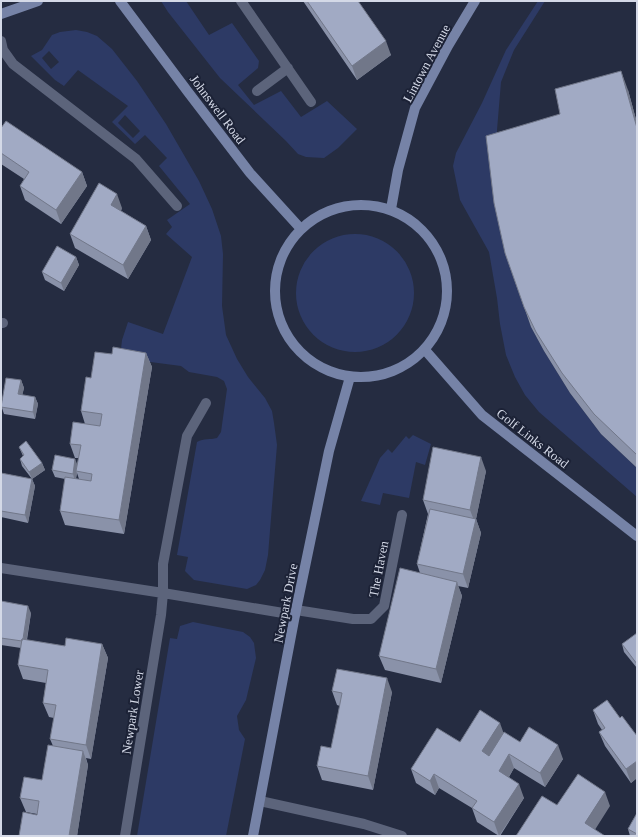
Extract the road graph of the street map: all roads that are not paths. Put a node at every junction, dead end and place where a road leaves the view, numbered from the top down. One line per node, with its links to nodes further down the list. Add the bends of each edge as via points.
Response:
1 (38, 1): 5 (street)
2 (120, 1): 12 (street, Johnswell Road, via 250,173)
3 (241, 1): 7 (street)
4 (475, 1): 11 (street, Lintown Avenue, via 416,108 398,170)
5 (1, 14)
6 (1, 41): 10 (street, via 3,50 13,64 136,159)
7 (288, 68): 8 (street); 9 (street)
8 (257, 91)
9 (311, 102)
10 (177, 206)
11 (391, 209): 12 (street, via 355,205 329,211); 13 (street, via 425,232 443,262 448,290 441,325)
12 (301, 229): 14 (street, via 282,258 275,288 277,312 293,344 318,366)
13 (425, 350): 14 (street, via 403,367 376,377); 17 (street, Golf Links Road, via 482,415)
14 (350, 377): 20 (street, Newpark Drive, via 329,452)
15 (206, 403): 19 (street, Newpark Lower, via 187,436 163,564)
16 (402, 515): 20 (street, The Haven, via 384,606 371,619)
17 (637, 536)
18 (1, 568): 19 (street)
19 (163, 593): 20 (street); 22 (street, Newpark Lower)
20 (296, 613): 21 (street, Newpark Drive)
21 (260, 801): 23 (street, Newpark Drive); 24 (street, via 364,824)
22 (125, 836)
23 (253, 836)
24 (402, 836)

